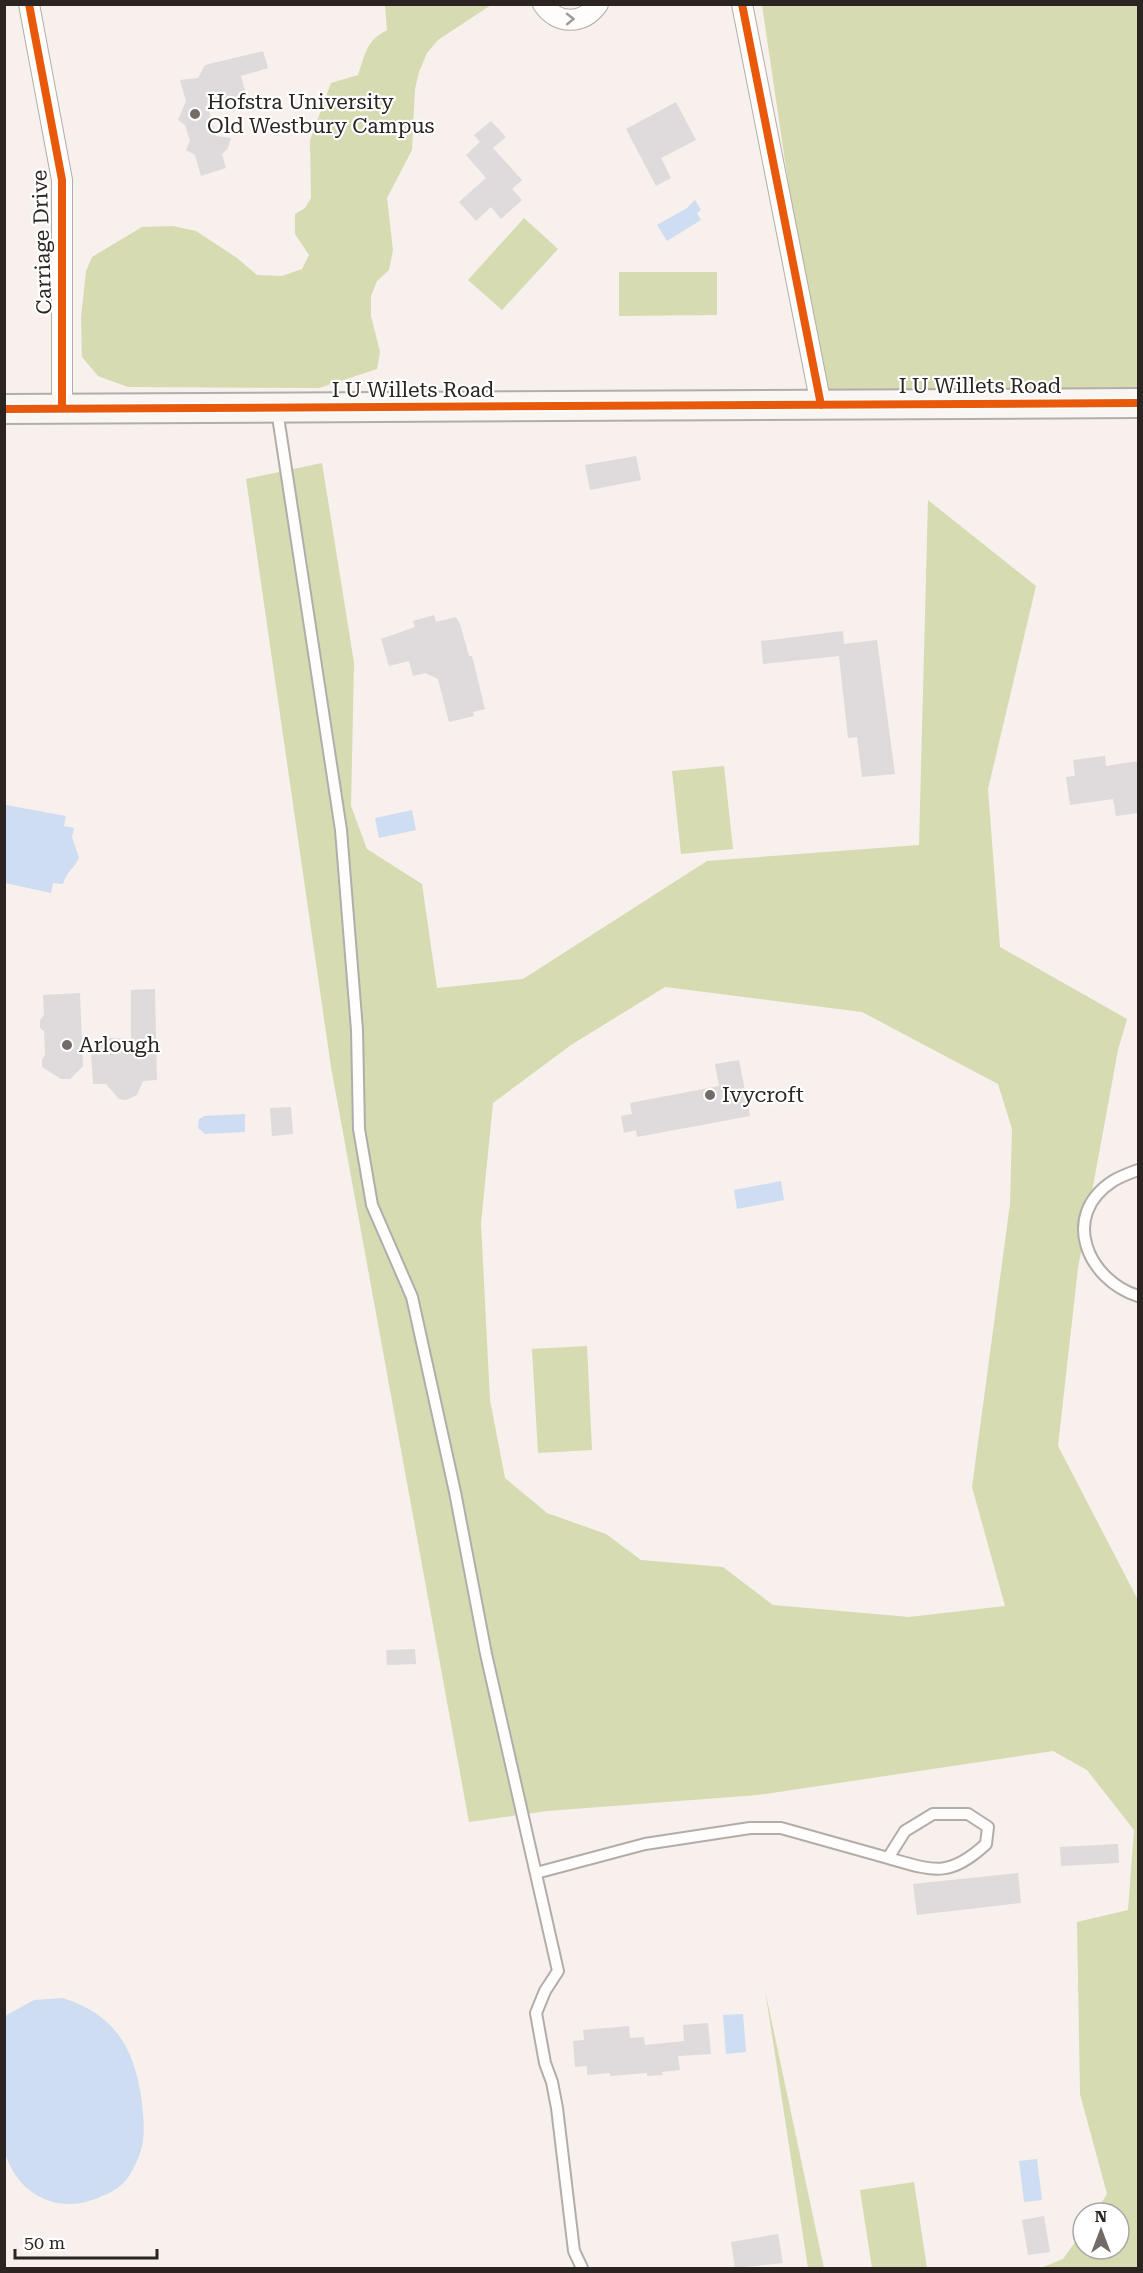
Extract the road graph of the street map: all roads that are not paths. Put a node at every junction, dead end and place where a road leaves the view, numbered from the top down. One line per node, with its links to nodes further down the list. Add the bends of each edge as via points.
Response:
1 (29, 4): 7 (street, Carriage Drive, via 62,180)
2 (543, 4): 3 (street, one-way to 3, via 553,15 568,21 584,17)
3 (598, 4)
4 (742, 4): 6 (street)
5 (1138, 403): 6 (street, I U Willets Road)
6 (821, 405): 9 (street, I U Willets Road)
7 (62, 408): 8 (street, I U Willets Road); 9 (street, I U Willets Road)
8 (4, 409)
9 (277, 409): 13 (lane, via 341,830 357,1030 358,1129 372,1205 412,1297)
10 (1138, 1170): 11 (lane, via 1112,1182 1100,1193 1090,1207 1084,1229 1087,1252 1097,1269 1113,1285)
11 (1138, 1296)
12 (888, 1858): 12 (lane, via 905,1831 933,1814 968,1814 988,1827 986,1844 952,1869); 13 (lane, via 782,1828 750,1828 645,1844)
13 (536, 1873): 14 (lane, via 558,1971 544,1991 536,2013 557,2108 574,2251)
14 (582, 2268)

